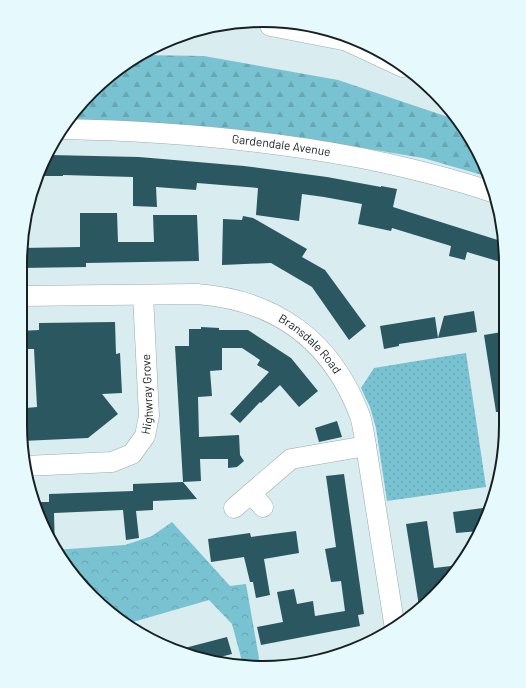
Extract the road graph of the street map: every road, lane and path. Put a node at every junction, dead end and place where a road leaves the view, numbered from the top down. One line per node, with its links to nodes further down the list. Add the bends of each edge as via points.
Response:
1 (289, 29): 2 (main road)
2 (331, 37)
3 (69, 129): 4 (street, Gardendale Avenue, via 263,142 404,167)
4 (487, 191)
5 (143, 295): 6 (street, Bransdale Road); 7 (street, Bransdale Road, via 197,294 235,299 258,306 300,331 321,350 348,389 360,417); 8 (street, Highwray Grove, via 149,416 145,436 132,454 112,462)
6 (27, 296)
7 (366, 446): 9 (street, via 291,459 257,500); 10 (street, Bransdale Road)
8 (31, 466)
9 (234, 508)
10 (394, 621)

